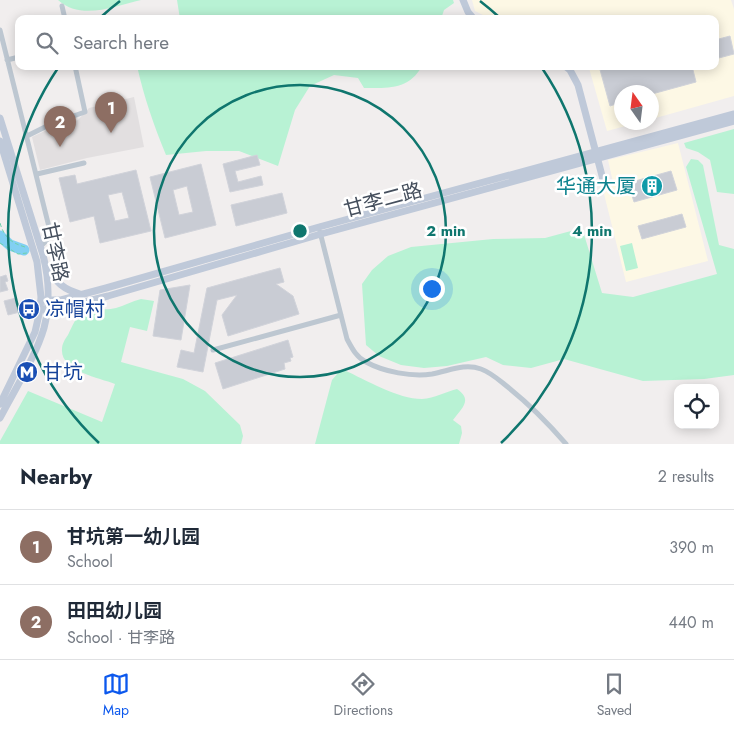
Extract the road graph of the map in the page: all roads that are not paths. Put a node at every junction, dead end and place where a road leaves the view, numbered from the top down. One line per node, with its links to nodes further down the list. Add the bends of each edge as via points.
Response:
1 (463, 0): 4 (main road)
2 (62, 6): 3 (street)
3 (63, 15)
4 (471, 15)
5 (0, 30): 7 (street)
6 (15, 58): 7 (street)
7 (7, 60): 13 (street)
8 (76, 70): 13 (street, via 86,112)
9 (570, 70): 15 (main road, via 578,85)
10 (734, 114): 15 (main road, 甘李二路)
11 (0, 118): 20 (main road, 甘李路)
12 (734, 121): 15 (main road, 甘李二路)
13 (27, 136): 17 (street)
14 (0, 141): 23 (main road, 甘李路, via 37,262)
15 (596, 155): 18 (main road); 19 (main road, 甘李二路)
16 (84, 163): 17 (street)
17 (36, 174): 20 (street, via 50,231 50,237)
18 (604, 187)
19 (320, 230): 22 (main road, 甘李二路); 24 (main road, 甘李二路, via 108,296); 25 (street)
20 (40, 247): 21 (main road, 甘李路)
21 (46, 267): 22 (main road, via 60,286); 23 (main road, 甘李路)
22 (83, 294): 23 (main road, 甘李二路)
23 (44, 301): 24 (main road, 甘李路)
24 (44, 309): 27 (main road, 甘李路); 28 (main road, 甘李路, via 44,327 37,346)
25 (341, 314): 26 (street); 29 (street, via 347,339 353,351 365,362 414,374 432,374 467,366 479,368 492,374 529,404)
26 (213, 350)
27 (0, 404)
28 (0, 418)
29 (566, 444)

